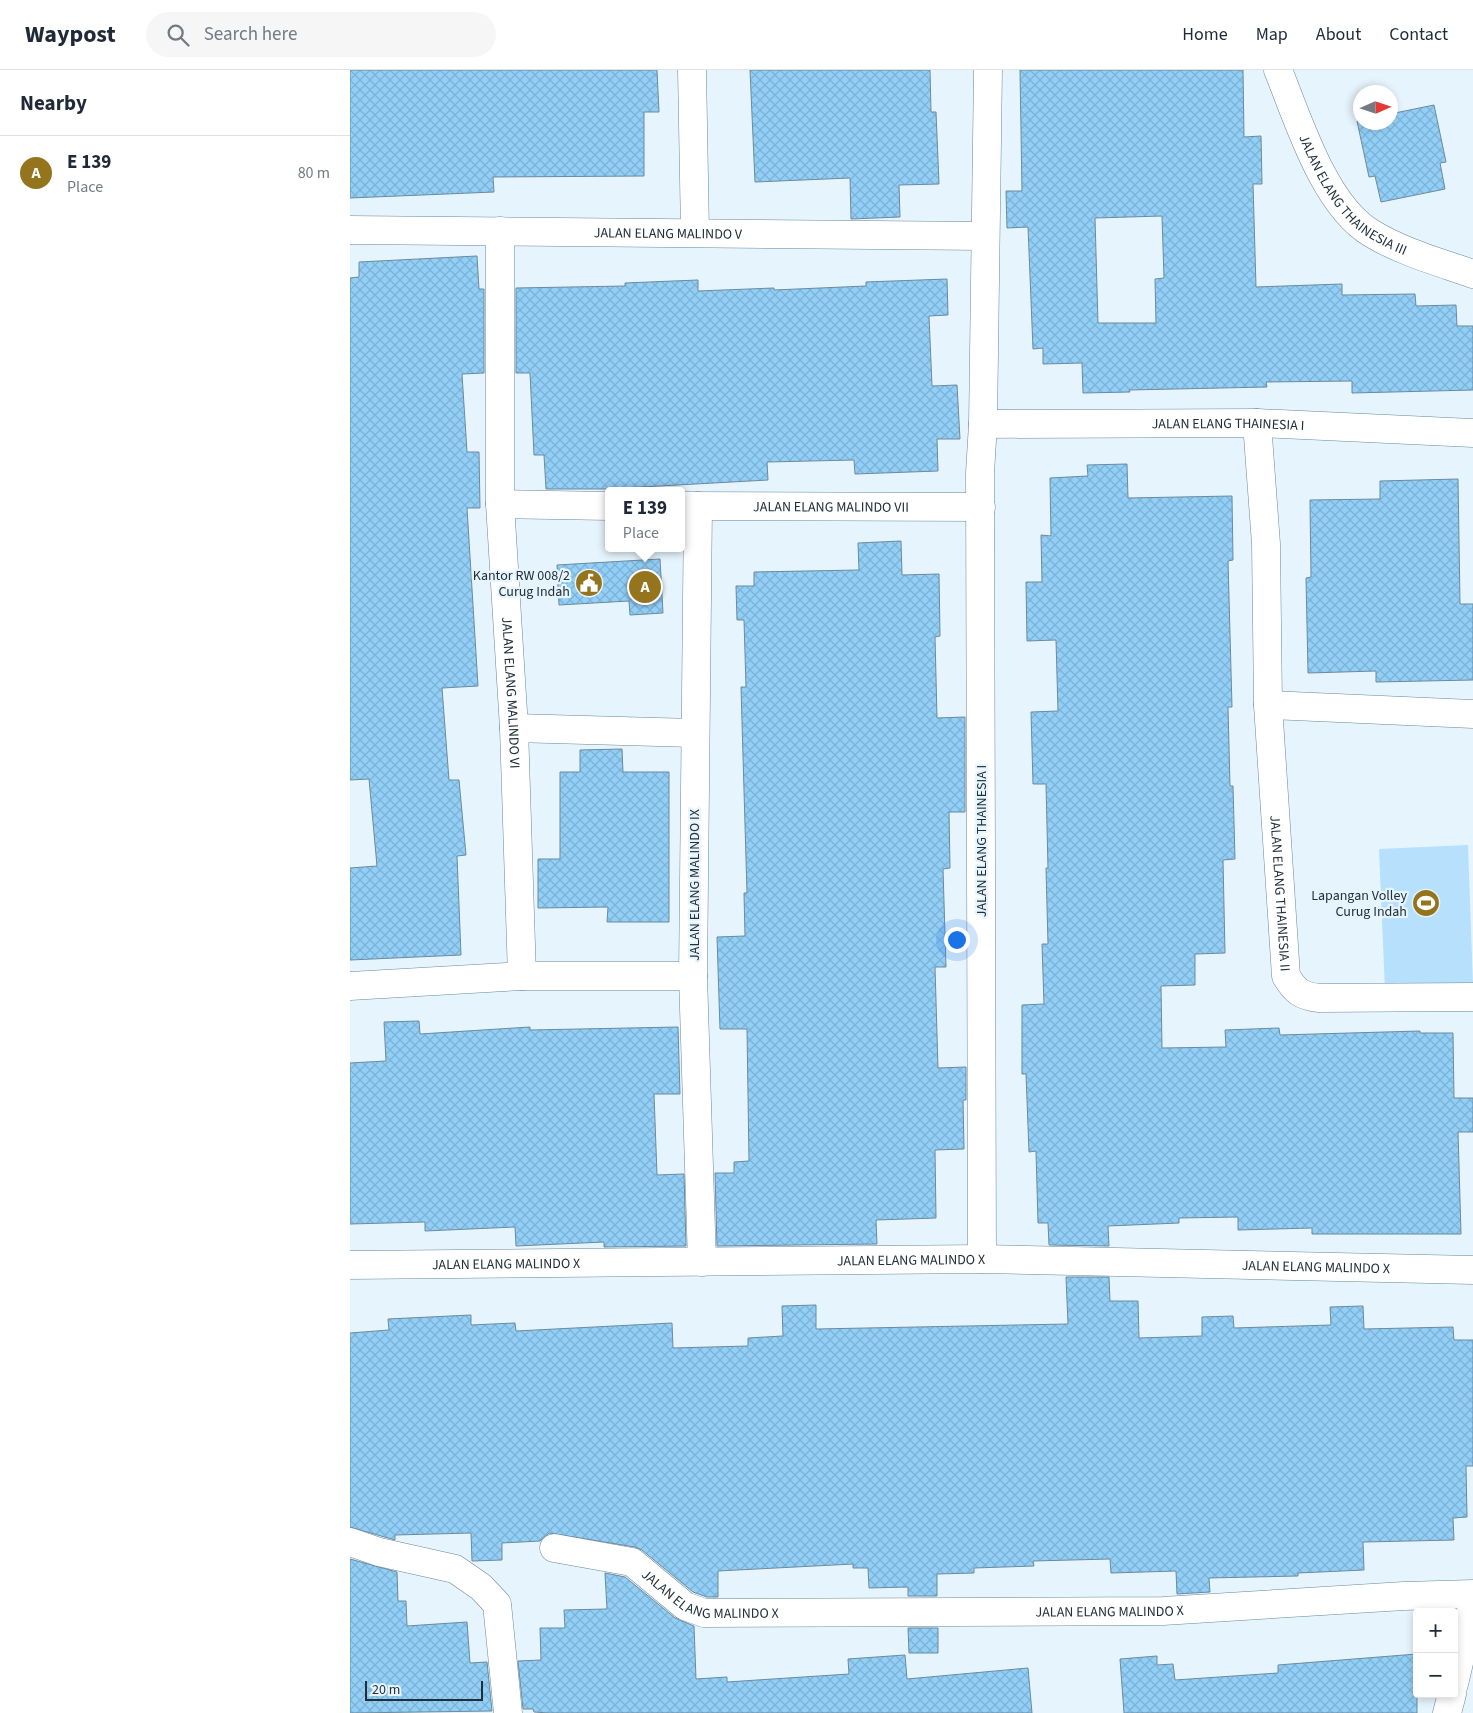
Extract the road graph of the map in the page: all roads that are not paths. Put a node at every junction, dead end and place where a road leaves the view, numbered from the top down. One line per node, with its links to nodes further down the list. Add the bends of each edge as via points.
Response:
1 (692, 70): 6 (street)
2 (988, 70): 7 (street, JALAN ELANG THAINESIA I)
3 (1278, 70): 8 (street, JALAN ELANG THAINESIA III, via 1329,188 1349,216 1379,237)
4 (350, 230): 5 (street, JALAN ELANG MALINDO V)
5 (500, 231): 6 (street, JALAN ELANG MALINDO V); 12 (street, JALAN ELANG MALINDO VI)
6 (695, 232): 7 (street, JALAN ELANG MALINDO V)
7 (984, 236): 10 (street, JALAN ELANG THAINESIA I)
8 (1473, 274)
9 (1257, 423): 10 (street, JALAN ELANG THAINESIA I); 11 (street, JALAN ELANG THAINESIA I); 16 (street, JALAN ELANG THAINESIA II, via 1266,544)
10 (983, 424): 15 (street, JALAN ELANG THAINESIA I)
11 (1473, 433)
12 (500, 504): 13 (street); 18 (street, JALAN ELANG MALINDO VI)
13 (605, 506)
14 (690, 506): 15 (street, JALAN ELANG MALINDO VII); 19 (street, JALAN ELANG MALINDO IX)
15 (981, 507): 24 (street, JALAN ELANG THAINESIA I)
16 (1268, 705): 17 (street); 23 (street, JALAN ELANG THAINESIA II, via 1286,976 1294,988 1304,996 1319,998)
17 (1473, 714)
18 (514, 728): 19 (street); 20 (street, JALAN ELANG MALINDO VI)
19 (694, 733): 21 (street, JALAN ELANG MALINDO IX)
20 (522, 976): 21 (street); 22 (street)
21 (694, 976): 25 (street, JALAN ELANG MALINDO IX)
22 (350, 986)
23 (1473, 997)
24 (982, 1259): 25 (street, JALAN ELANG MALINDO X); 27 (street, JALAN ELANG MALINDO X)
25 (702, 1262): 26 (street, JALAN ELANG MALINDO X)
26 (350, 1265)
27 (1473, 1270)
28 (350, 1542): 34 (street, via 455,1569 481,1587 497,1604)
29 (554, 1548): 30 (street, JALAN ELANG MALINDO X, via 632,1562 685,1606 704,1613 1163,1612)
30 (1473, 1594)
31 (1473, 1603): 32 (street)
32 (1458, 1667)
33 (1451, 1698): 35 (street)
34 (508, 1713)
35 (1447, 1713)

